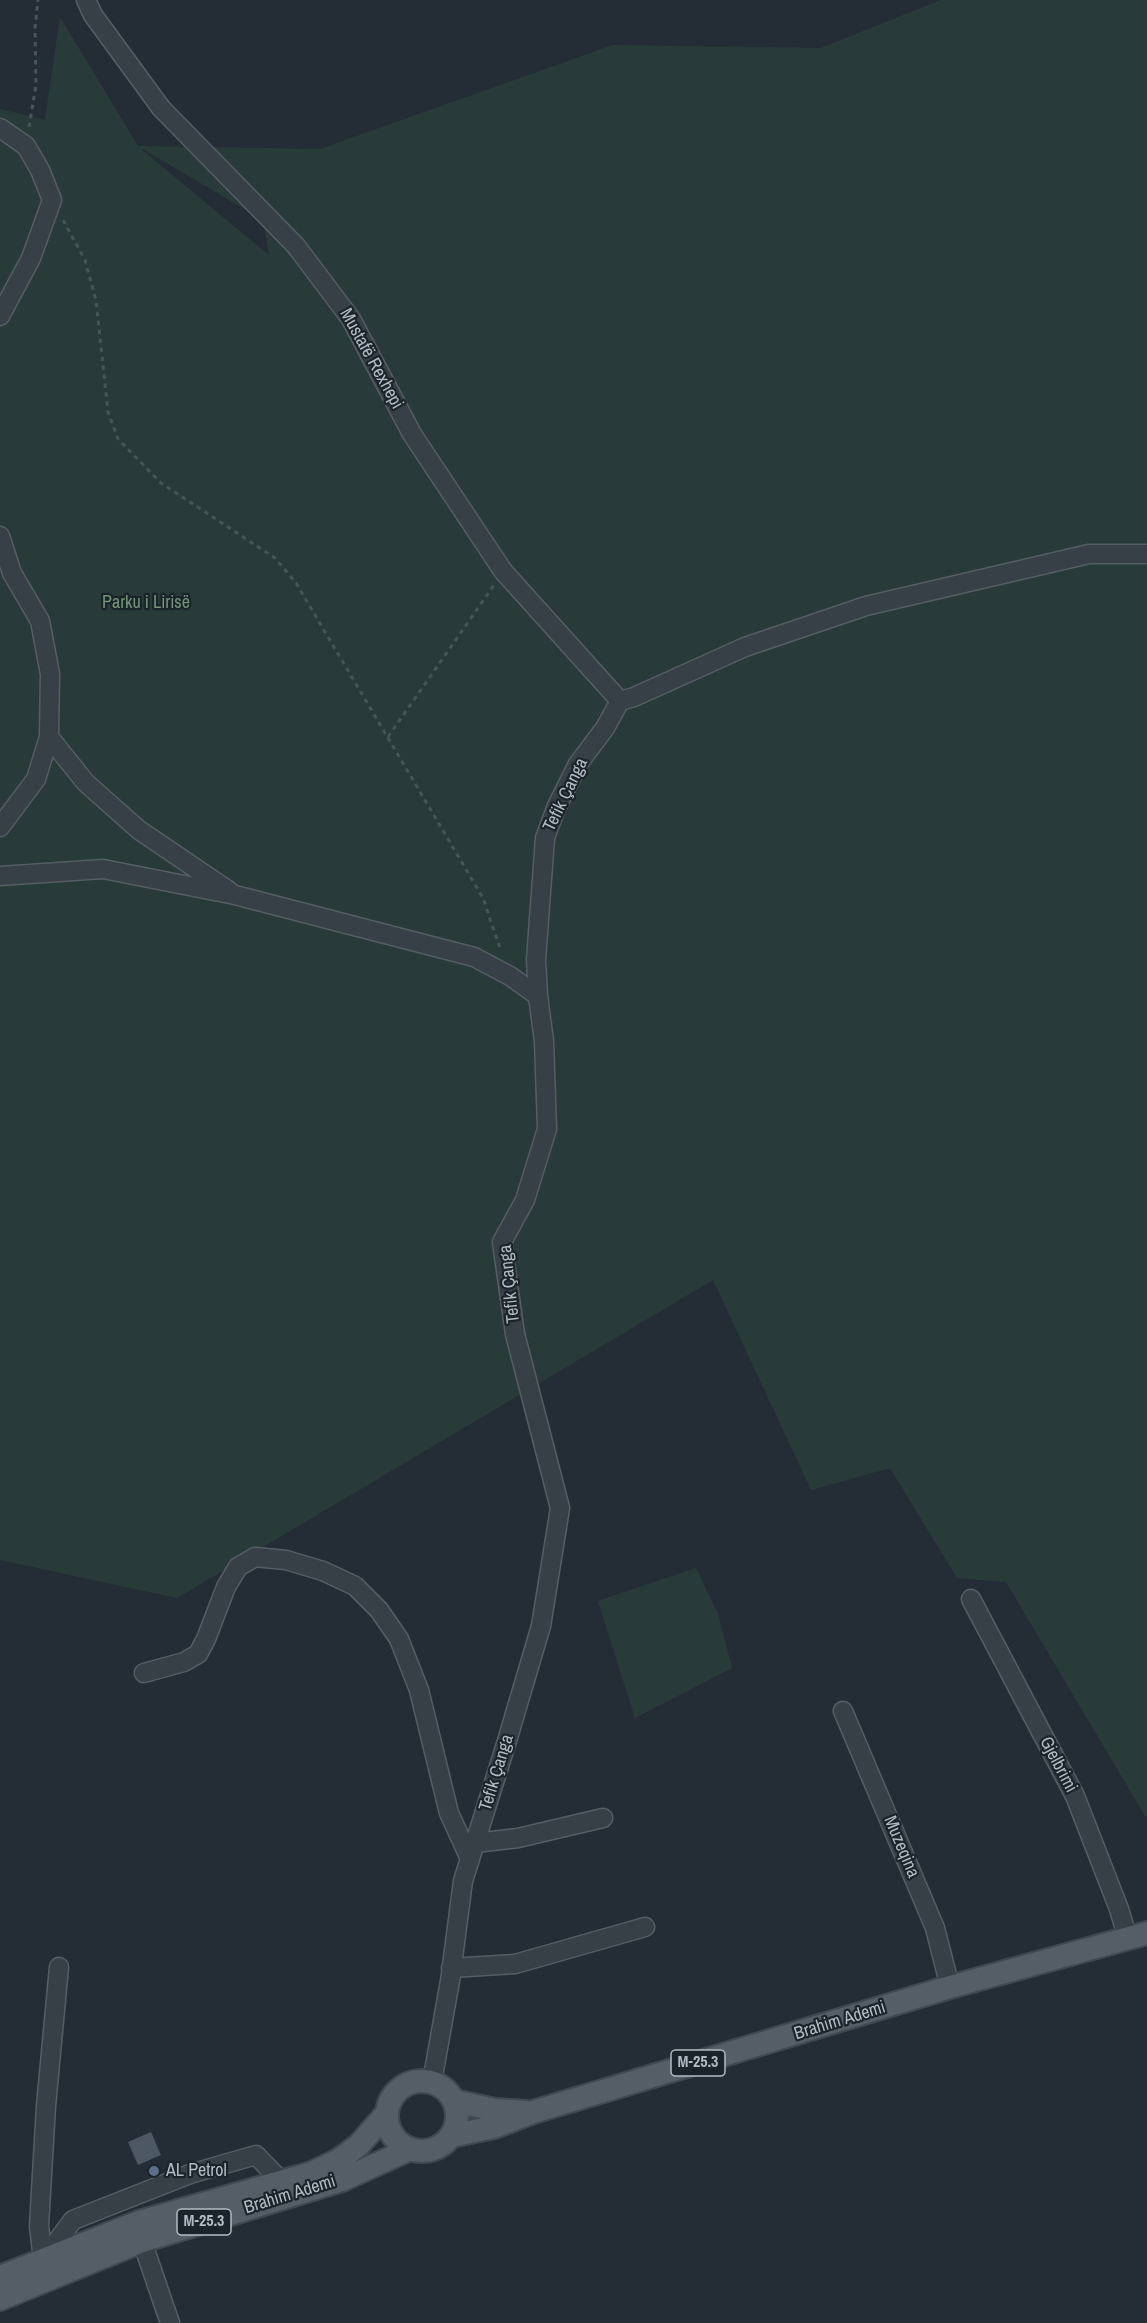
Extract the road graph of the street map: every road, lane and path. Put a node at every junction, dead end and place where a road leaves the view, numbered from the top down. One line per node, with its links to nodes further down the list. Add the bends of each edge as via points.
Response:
1 (38, 0): 4 (path, via 36,85)
2 (86, 0): 9 (street, Mustafë Rexhepi, via 161,108 296,246 351,319 412,434)
3 (0, 128): 4 (street)
4 (26, 146): 5 (street)
5 (52, 200): 6 (street, via 31,258); 12 (path, via 85,260 96,300 108,412 118,439 161,483 275,558 296,583)
6 (0, 316)
7 (0, 537): 11 (street, via 12,573 40,621 50,674)
8 (1147, 554): 10 (street, via 1089,554 866,606 745,647)
9 (503, 571): 10 (street, Mustafë Rexhepi); 12 (path)
10 (620, 701): 17 (street, Tefik Çanga, via 578,764 545,838 536,960)
11 (49, 737): 13 (street, via 36,779); 15 (street, via 86,783 139,830)
12 (388, 738): 16 (path, via 483,898)
13 (0, 827)
14 (0, 876): 15 (street, via 103,869)
15 (235, 895): 16 (street, via 474,957)
16 (510, 976): 17 (street)
17 (538, 996): 22 (street, Tefik Çanga, via 547,1129 525,1200 502,1242 515,1334 560,1508 541,1626)
18 (971, 1599): 24 (street, Gjelbrimi, via 1075,1796 1119,1910)
19 (144, 1673): 22 (street, via 198,1654 238,1566 255,1557 323,1570 355,1586 379,1610 399,1639 419,1690 449,1813)
20 (843, 1711): 27 (street, Muzeqina, via 935,1928)
21 (603, 1818): 22 (street, Tefik Çanga)
22 (472, 1851): 26 (street, Tefik Çanga, via 463,1881)
23 (645, 1927): 26 (street, via 515,1964)
24 (1138, 1936): 27 (main road, Brahim Ademi / M-25.3)
25 (58, 1967): 36 (street, via 44,2128 39,2226)
26 (451, 1968): 28 (street, Tefik Çanga)
27 (950, 1988): 30 (main road, Brahim Ademi / M-25.3)
28 (432, 2082): 29 (main road); 31 (main road, via 421,2080 405,2085 392,2097)
29 (454, 2100): 30 (main road, Brahim Ademi / M-25.3, via 495,2110); 32 (main road, via 457,2117)
30 (533, 2112): 32 (main road, Brahim Ademi / M-25.3, via 494,2127)
31 (387, 2113): 33 (main road, via 391,2132); 34 (main road, Brahim Ademi / M-25.3, via 339,2160 312,2173)
32 (451, 2136): 33 (main road, via 435,2148)
33 (410, 2149): 35 (main road, Brahim Ademi / M-25.3, via 342,2180)
34 (281, 2181): 36 (main road, Brahim Ademi / M-25.3, via 139,2222); 36 (street, via 256,2155 190,2174 73,2220)
35 (142, 2241): 38 (main road, Brahim Ademi / M-25.3); 39 (street)
36 (43, 2260): 37 (main road, Brahim Ademi / M-25.3)
37 (0, 2277)
38 (0, 2299)
39 (170, 2323)

